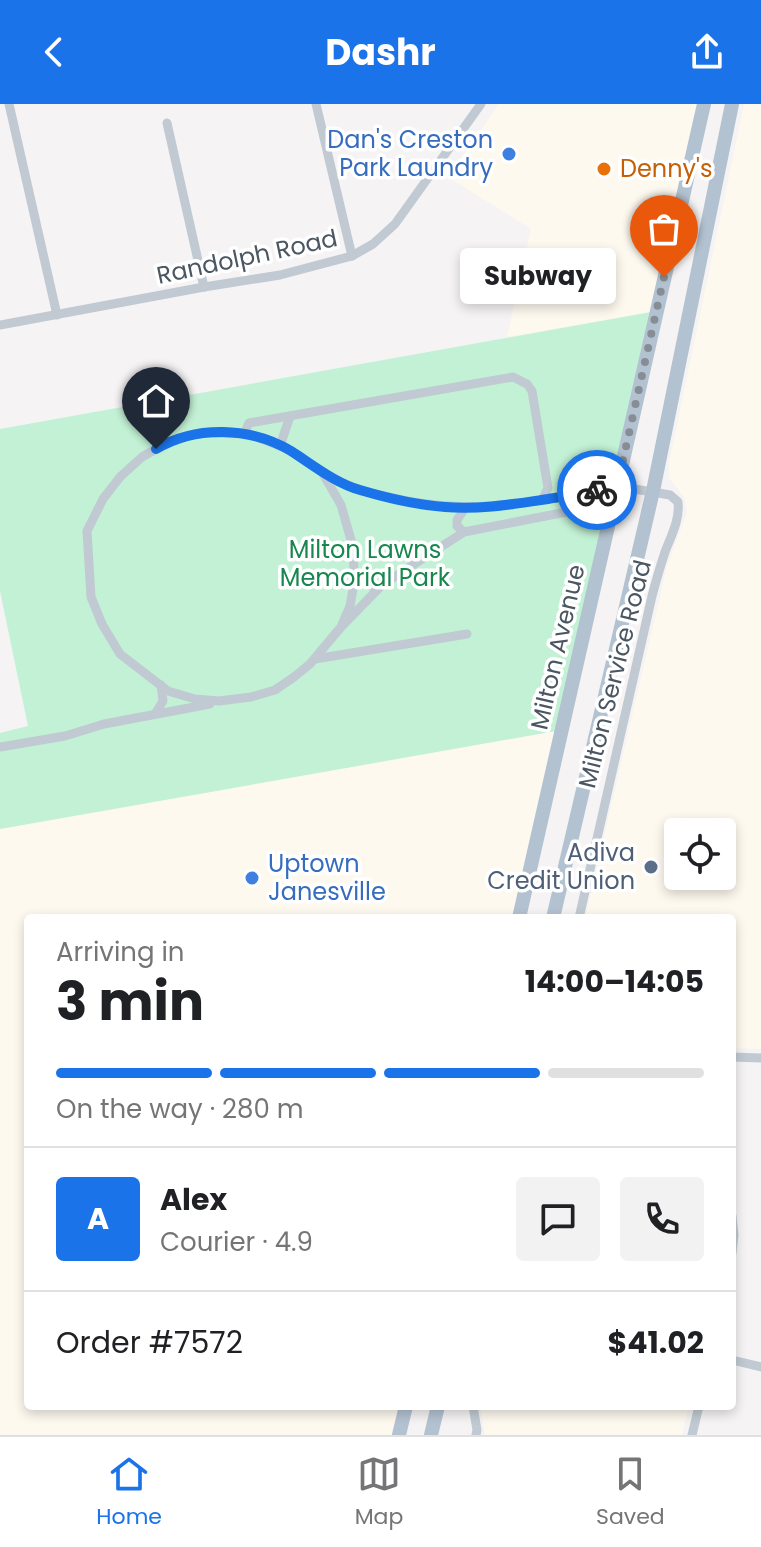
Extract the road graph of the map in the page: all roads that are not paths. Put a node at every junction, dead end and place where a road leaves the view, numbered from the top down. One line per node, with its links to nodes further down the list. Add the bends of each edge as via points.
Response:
1 (9, 104): 9 (street)
2 (316, 104): 7 (street)
3 (481, 104): 7 (street, Randolph Road, via 395,224)
4 (704, 104): 15 (main road, Milton Avenue)
5 (732, 104): 17 (main road)
6 (167, 123): 8 (street)
7 (352, 256): 8 (street, Randolph Road)
8 (204, 287): 9 (street, Randolph Road)
9 (57, 315): 10 (street, Randolph Road)
10 (0, 325)
11 (290, 416): 12 (street, via 249,423); 13 (street); 16 (street, via 513,377 532,391)
12 (244, 434): 13 (street); 28 (street, via 200,433 170,441 142,457 103,499 87,531 91,597 102,624 120,654)
13 (280, 446): 14 (street)
14 (322, 472): 20 (street, via 356,489); 23 (street, via 341,505 353,547)
15 (618, 482): 17 (street); 18 (street); 21 (main road, Milton Avenue)
16 (548, 488): 18 (street); 19 (street)
17 (653, 491): 33 (main road); 34 (street, Milton Service Road, via 674,498 678,518 652,596)
18 (569, 496): 19 (street)
19 (542, 500): 20 (street)
20 (465, 508): 22 (street, via 457,520)
21 (610, 517): 22 (street, via 592,507); 32 (main road, Milton Avenue)
22 (464, 532): 24 (street)
23 (354, 576): 24 (street); 25 (street)
24 (380, 587): 25 (street)
25 (341, 627): 27 (street)
26 (467, 634): 27 (street)
27 (315, 659): 29 (street, via 275,690)
28 (161, 685): 29 (street, via 195,699); 30 (street, via 163,701)
29 (233, 699): 30 (street)
30 (155, 714): 31 (street)
31 (0, 747)
32 (520, 914)
33 (554, 914)
34 (580, 914)
35 (736, 1057): 36 (street)
36 (761, 1058)
37 (736, 1361): 38 (street)
38 (761, 1367)
39 (405, 1410): 43 (main road)
40 (437, 1410): 44 (main road)
41 (474, 1410): 45 (street)
42 (698, 1410): 46 (street)
43 (399, 1435)
44 (431, 1435)
45 (476, 1435)
46 (692, 1435)

